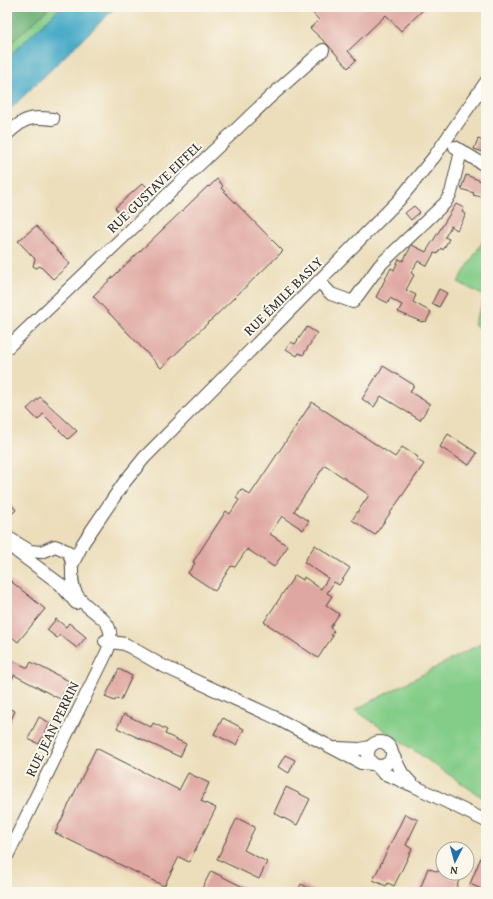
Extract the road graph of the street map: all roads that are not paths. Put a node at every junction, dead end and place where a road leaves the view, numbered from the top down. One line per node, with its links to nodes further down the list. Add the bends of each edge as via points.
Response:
1 (323, 50): 9 (street, RUE GUSTAVE EIFFEL, via 270,97)
2 (486, 82): 5 (street, RUE ÉMILE BASLY)
3 (53, 119): 4 (street, via 26,118)
4 (7, 134)
5 (446, 141): 6 (street); 8 (street, RUE ÉMILE BASLY, via 399,200)
6 (461, 151): 7 (street); 8 (street, via 452,189 445,203 380,265 352,302 331,294)
7 (486, 166)
8 (319, 281): 10 (street, RUE ÉMILE BASLY, via 151,449)
9 (7, 348)
10 (96, 526): 13 (street, RUE ÉMILE BASLY, via 76,542); 15 (street, RUE ÉMILE BASLY, via 80,548)
11 (7, 537): 14 (street, via 27,550)
12 (7, 545): 16 (street)
13 (59, 546): 14 (street); 15 (street, via 69,552)
14 (45, 550): 16 (street, via 40,560)
15 (72, 566): 17 (street, via 64,576 58,579); 18 (street, via 72,581 76,593 104,619)
16 (41, 569): 17 (street)
17 (51, 578): 18 (street, via 60,584)
18 (107, 637): 19 (street); 25 (street, RUE JEAN PERRIN, via 103,658)
19 (334, 747): 20 (street); 22 (street, via 363,763)
20 (370, 747): 21 (street, via 375,743 383,743); 22 (street, via 368,756)
21 (392, 753): 22 (street, via 388,763); 23 (street, via 402,773)
22 (375, 765): 23 (street, via 383,773)
23 (414, 786): 24 (street)
24 (486, 821)
25 (7, 856)

